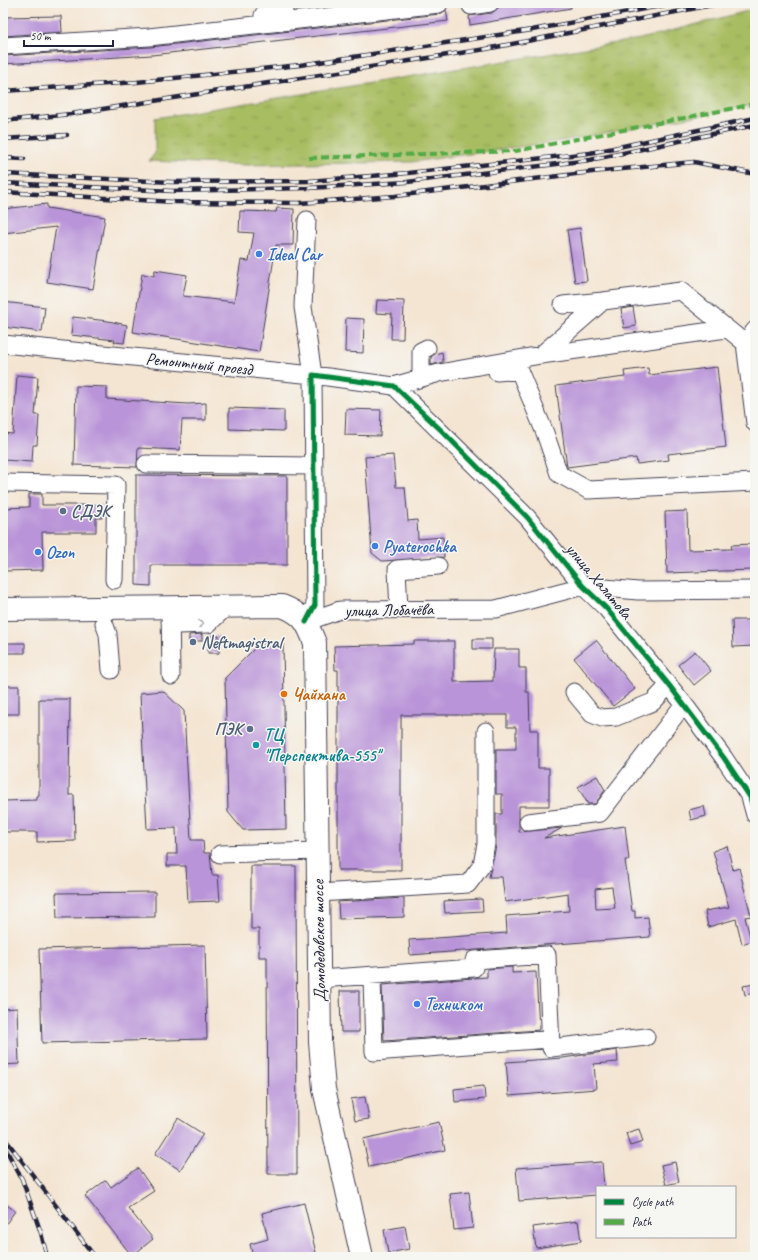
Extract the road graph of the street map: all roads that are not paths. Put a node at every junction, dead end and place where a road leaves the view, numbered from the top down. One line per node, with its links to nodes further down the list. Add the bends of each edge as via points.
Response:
1 (282, 3): 5 (street, via 284,11 230,20)
2 (490, 3): 4 (street)
3 (439, 4): 5 (street)
4 (471, 6)
5 (229, 29): 6 (street)
6 (3, 46)
7 (307, 220): 15 (street, via 298,305)
8 (603, 301): 9 (street); 10 (street, via 681,291); 14 (street)
9 (563, 305)
10 (726, 329): 11 (street); 14 (street)
11 (750, 336): 18 (street)
12 (3, 344): 15 (street, Ремонтный проезд)
13 (427, 348): 16 (street, via 420,351)
14 (542, 355): 16 (street)
15 (313, 375): 17 (street, Ремонтный проезд); 20 (street)
16 (421, 378): 17 (street); 21 (street, via 440,379 519,370 559,474 588,490)
17 (394, 386): 25 (street, улица Халатова, via 527,517)
18 (755, 423)
19 (146, 464): 20 (street)
20 (314, 466): 30 (street, via 315,605)
21 (755, 482)
22 (3, 483): 24 (street, via 116,484)
23 (438, 566): 28 (street, via 397,569)
24 (114, 580)
25 (583, 586): 26 (street, улица Лобачёва, via 638,591); 28 (street, улица Лобачёва, via 496,609); 34 (street, улица Халатова, via 606,608)
26 (755, 590)
27 (3, 609): 29 (main road)
28 (400, 610): 30 (street, улица Лобачёва, via 340,610)
29 (170, 614): 30 (main road, via 227,606 282,606 296,611); 33 (street)
30 (306, 622): 40 (main road, Домодедовское шоссе, via 315,642)
31 (104, 623): 32 (street, via 108,634)
32 (111, 670)
33 (171, 676)
34 (669, 685): 35 (street, via 652,702 616,717 602,718 592,714); 36 (street, улица Халатова)
35 (574, 692)
36 (684, 704): 38 (street, улица Халатова, via 750,797); 39 (street, via 600,813)
37 (486, 731): 42 (street, via 486,844 482,865 468,884)
38 (755, 815)
39 (528, 822)
40 (318, 851): 41 (street); 42 (main road, Домодедовское шоссе)
41 (220, 854)
42 (318, 893): 44 (main road, Домодедовское шоссе)
43 (372, 976): 44 (street); 46 (street, via 374,1052); 46 (street, via 474,968 474,960 547,955)
44 (319, 979): 47 (main road, Домодедовское шоссе, via 324,1090)
45 (646, 1037): 46 (street, via 550,1048)
46 (550, 1039)
47 (362, 1257)

